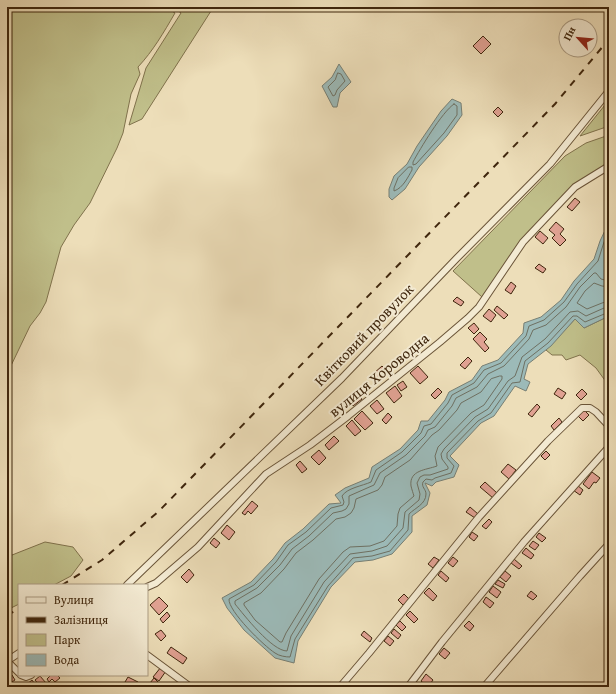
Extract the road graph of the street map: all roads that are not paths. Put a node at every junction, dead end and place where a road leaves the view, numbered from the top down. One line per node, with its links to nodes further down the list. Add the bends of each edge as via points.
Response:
1 (609, 91): 6 (street, Квітковий провулок, via 550,164 342,378)
2 (609, 166): 7 (street, вулиця Хороводна, via 574,187 523,242 479,307 468,318 348,416 266,474 198,547 156,583)
3 (609, 426): 13 (street, via 596,412 590,408 582,408 548,441 479,517)
4 (609, 447): 14 (street, via 524,542)
5 (609, 544): 15 (street)
6 (128, 584)
7 (148, 587)
8 (18, 654): 10 (street)
9 (148, 656): 12 (street)
10 (7, 661): 11 (street)
11 (18, 672)
12 (189, 686)
13 (340, 687)
14 (408, 687)
15 (484, 687)

